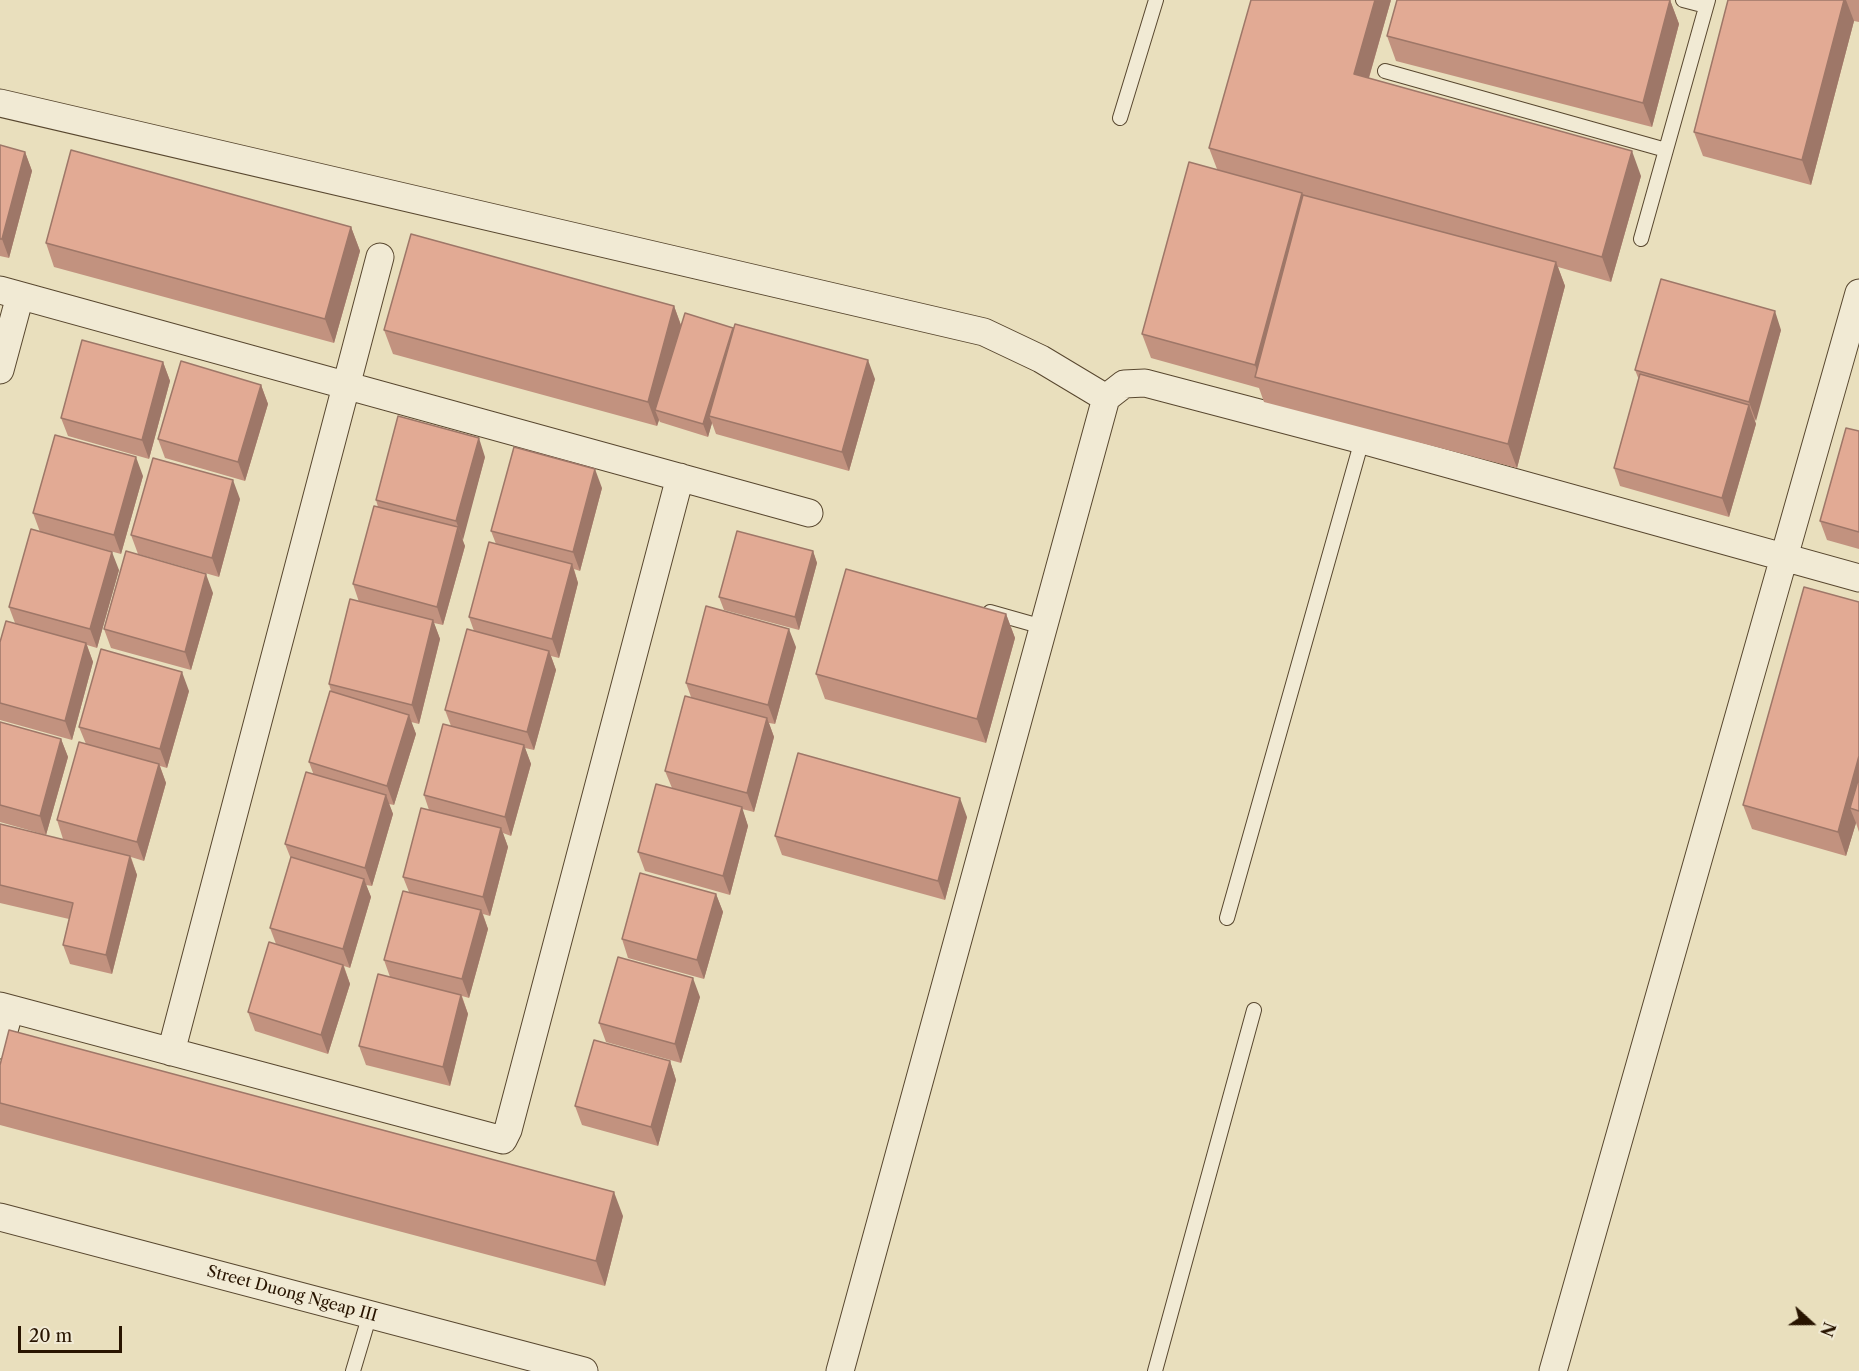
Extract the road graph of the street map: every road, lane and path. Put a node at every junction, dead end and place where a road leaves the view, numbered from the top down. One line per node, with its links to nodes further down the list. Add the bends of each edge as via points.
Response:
1 (1156, 0): 6 (lane)
2 (1683, 0): 3 (lane)
3 (1707, 3): 7 (lane)
4 (1385, 71): 7 (lane)
5 (0, 103): 14 (street, via 984,332 1041,359)
6 (1120, 118)
7 (1666, 150): 8 (lane)
8 (1641, 240)
9 (380, 258): 13 (street)
10 (10, 293): 12 (street); 13 (street)
11 (1859, 293): 18 (street)
12 (0, 370)
13 (347, 385): 16 (street); 26 (street)
14 (1106, 398): 15 (street, via 1124,384 1145,383); 21 (street)
15 (1362, 440): 18 (street); 22 (lane)
16 (680, 477): 17 (street); 26 (street, via 503,1140)
17 (809, 513)
18 (1785, 557): 19 (street); 33 (street)
19 (1859, 578)
20 (974, 607): 21 (lane)
21 (1043, 627): 31 (street)
22 (1227, 918)
23 (5, 1008): 25 (street); 26 (street)
24 (1254, 1010): 32 (lane)
25 (0, 1045)
26 (171, 1052)
27 (0, 1217): 28 (street, Street Duong Ngeap III)
28 (370, 1314): 29 (street, Street Duong Ngeap III); 30 (lane)
29 (576, 1370)
30 (353, 1371)
31 (840, 1371)
32 (1155, 1371)
33 (1553, 1371)

